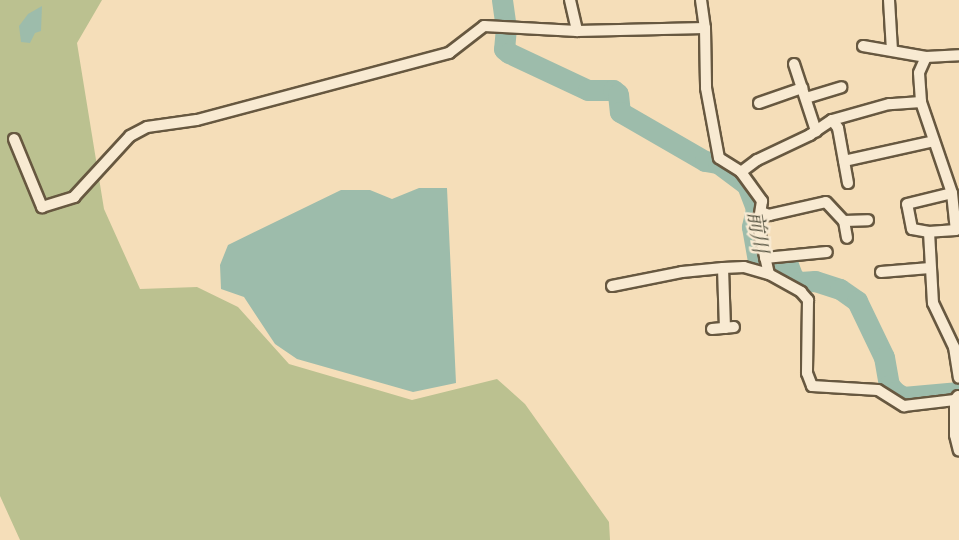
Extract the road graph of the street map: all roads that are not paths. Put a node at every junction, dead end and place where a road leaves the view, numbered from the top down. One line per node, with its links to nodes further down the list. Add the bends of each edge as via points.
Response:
1 (570, 0): 5 (street)
2 (701, 0): 4 (street)
3 (889, 0): 7 (street)
4 (705, 28): 5 (street); 20 (street, via 706,88 719,158)
5 (577, 31): 17 (street, via 484,26 449,53 197,120 147,127 130,136 74,197 41,207)
6 (863, 46): 7 (street)
7 (892, 50): 9 (street)
8 (959, 55): 9 (street)
9 (926, 57): 13 (street, via 919,73)
10 (794, 64): 12 (street)
11 (841, 87): 12 (street)
12 (804, 93): 14 (street); 16 (street)
13 (921, 102): 15 (street, via 889,104); 18 (street)
14 (759, 103)
15 (832, 120): 16 (street); 19 (street, via 838,128)
16 (816, 131): 20 (street)
17 (14, 139)
18 (934, 141): 19 (street); 22 (street)
19 (844, 161): 21 (street)
20 (741, 172): 23 (street, via 762,201)
21 (848, 183)
22 (951, 193): 26 (street, via 956,230); 26 (street, via 907,204 912,229)
23 (761, 212): 25 (street, via 769,215 826,202); 29 (street, via 758,226)
24 (868, 220): 25 (street)
25 (844, 221): 27 (street)
26 (929, 233): 31 (street)
27 (847, 239)
28 (827, 252): 29 (street)
29 (765, 258): 33 (street)
30 (723, 268): 33 (street, via 744,267); 34 (street); 35 (street, via 730,328)
31 (930, 268): 32 (street); 36 (street, via 933,303 954,347)
32 (881, 272)
33 (769, 274): 37 (street, via 808,300 807,373 812,386 878,390 904,406)
34 (612, 286)
35 (712, 329)
36 (959, 378)
37 (957, 398): 38 (street)
38 (957, 435): 39 (street)
39 (959, 451)

